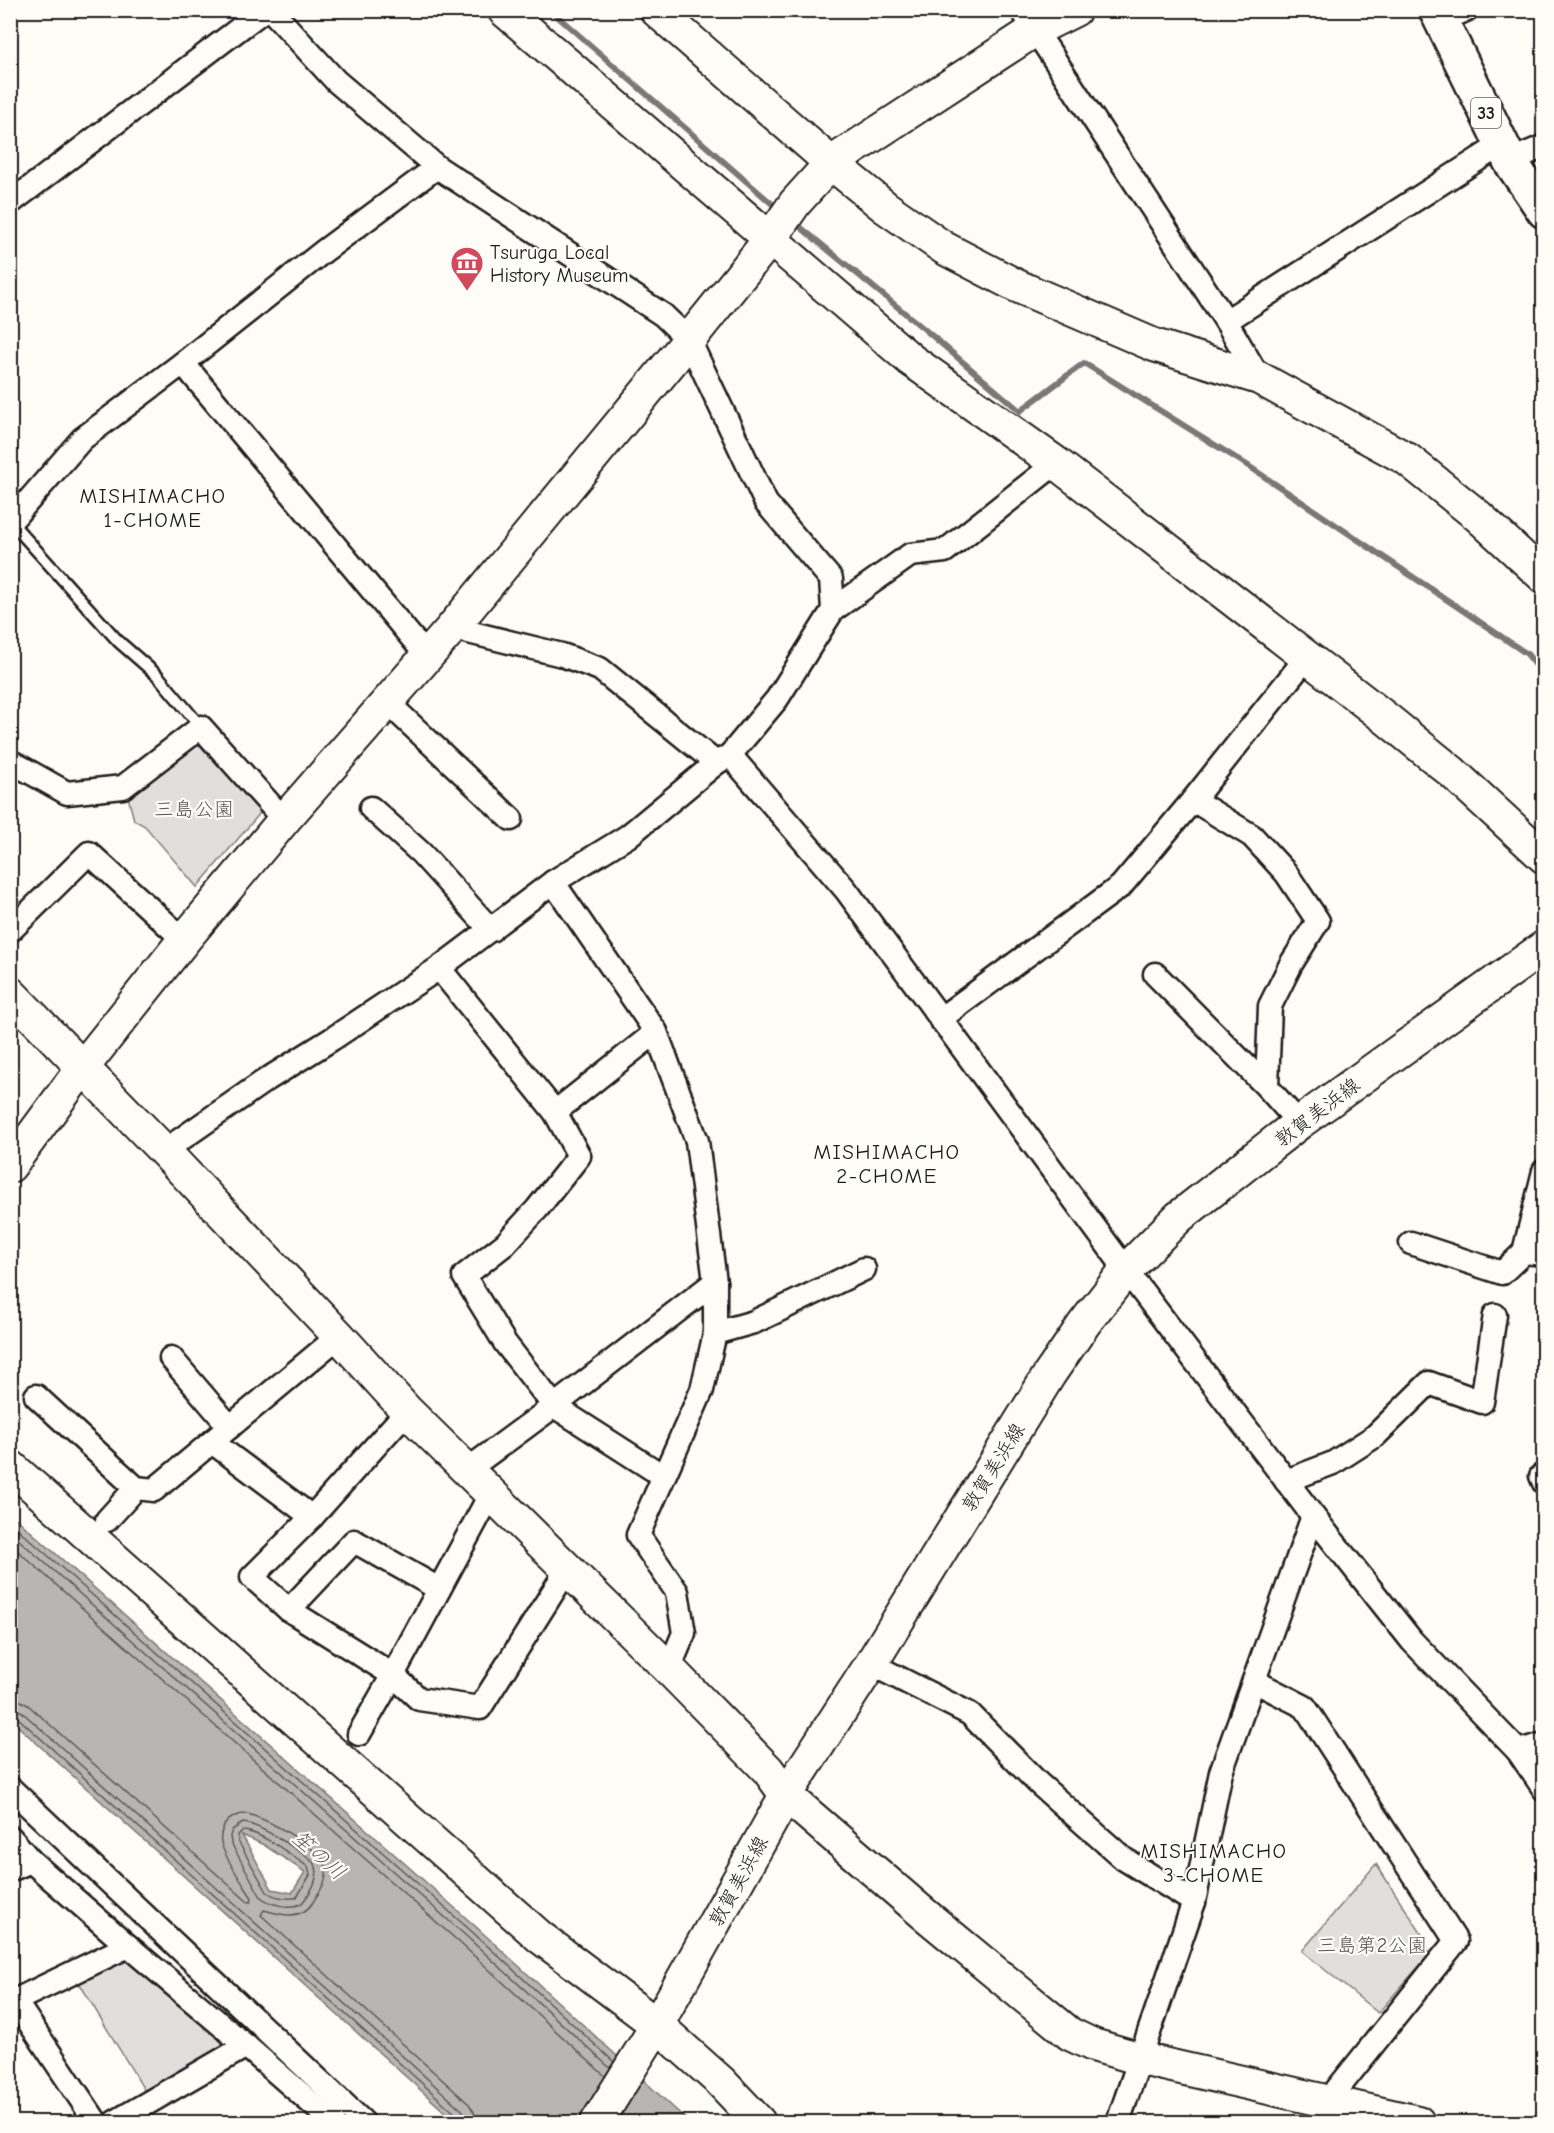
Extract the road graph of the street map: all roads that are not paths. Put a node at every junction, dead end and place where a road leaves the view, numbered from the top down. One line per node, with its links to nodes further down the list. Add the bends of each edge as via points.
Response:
1 (264, 10): 12 (street)
2 (271, 10): 11 (street, via 336,81)
3 (504, 10): 14 (street)
4 (656, 10): 10 (street)
5 (1076, 10): 7 (street)
6 (1448, 14): 9 (main road, 33)
7 (1028, 20): 10 (street); 15 (street)
8 (1544, 146): 9 (street)
9 (1506, 152): 13 (main road, 33); 15 (street)
10 (831, 163): 14 (street); 18 (street, via 944,248 1017,286 1154,345)
11 (437, 167): 16 (street, via 663,315); 17 (street, via 324,250)
12 (10, 203)
13 (1544, 211)
14 (781, 223): 16 (street); 19 (street, via 911,360)
15 (1226, 321): 18 (street)
16 (689, 340): 22 (street, via 766,503 831,579); 23 (street)
17 (183, 363): 20 (street, via 82,439); 24 (street)
18 (1259, 378): 21 (street, via 1407,459 1478,516)
19 (1056, 463): 22 (street, via 945,551 910,555); 25 (street)
20 (11, 522): 27 (lane, via 118,641 158,676)
21 (1544, 577)
22 (833, 610): 28 (street, via 777,699)
23 (452, 628): 24 (street); 28 (street, via 562,655 600,669)
24 (427, 657): 26 (street)
25 (1306, 657): 30 (street); 34 (street, via 1452,772)
26 (387, 702): 32 (street); 33 (street)
27 (201, 727): 29 (street, via 123,787 67,793); 33 (street)
28 (723, 759): 35 (street, via 628,836); 43 (street, via 846,890)
29 (10, 761)
30 (1193, 800): 43 (street, via 1120,886); 46 (street, via 1252,836 1286,873 1318,921 1270,1006)
31 (371, 808): 36 (street, via 421,853)
32 (511, 819)
33 (284, 820): 38 (street)
34 (1544, 857)
35 (553, 882): 36 (street); 44 (street)
36 (491, 930): 40 (street)
37 (10, 931): 38 (street, via 89,853)
38 (184, 940): 45 (street)
39 (1544, 947): 48 (street, 敦賀美浜線)
40 (439, 968): 47 (street); 49 (street)
41 (1155, 974): 46 (street)
42 (10, 993): 45 (street)
43 (940, 1019): 55 (street)
44 (656, 1032): 47 (street); 56 (street, via 698,1141)
45 (83, 1067): 49 (street); 50 (street)
46 (1267, 1087): 48 (street)
47 (555, 1112): 62 (street, via 579,1156 505,1244 464,1276 506,1343)
48 (1299, 1123): 55 (street, 敦賀美浜線, via 1179,1217)
49 (164, 1151): 59 (street)
50 (10, 1166)
51 (1544, 1171): 53 (street)
52 (1412, 1243): 53 (street, via 1502,1274)
53 (1534, 1253)
54 (864, 1269): 58 (street, via 754,1322)
55 (1126, 1270): 69 (street); 78 (street, 敦賀美浜線, via 1049,1375)
56 (715, 1282): 58 (street); 62 (street)
57 (1495, 1315): 69 (street, via 1482,1402 1430,1383 1375,1436 1333,1463)
58 (714, 1333): 68 (street, via 702,1390)
59 (339, 1336): 63 (street); 64 (street)
60 (171, 1358): 64 (street)
61 (36, 1396): 70 (street)
62 (554, 1406): 67 (street); 68 (street)
63 (407, 1411): 67 (street); 73 (street)
64 (230, 1427): 65 (street)
65 (212, 1442): 70 (street, via 154,1490); 73 (street)
66 (10, 1466): 94 (street, via 540,1937)
67 (467, 1470): 71 (street)
68 (663, 1476): 79 (street, via 638,1535 677,1592 684,1633)
69 (1286, 1481): 72 (street)
70 (136, 1488): 74 (street)
71 (491, 1493): 75 (street); 76 (street)
72 (1313, 1516): 81 (street); 84 (street, via 1412,1641)
73 (312, 1518): 77 (street, via 252,1577)
74 (107, 1520)
75 (568, 1569): 79 (street); 80 (street, via 480,1708 419,1699)
76 (439, 1589): 77 (street, via 354,1541); 80 (street)
77 (289, 1610): 80 (street)
78 (871, 1664): 87 (street, 敦賀美浜線); 91 (street, via 970,1714 1038,1784 1124,1859)
79 (669, 1669): 87 (street, via 768,1770)
80 (393, 1675): 82 (street)
81 (1254, 1681): 91 (street, via 1221,1772); 97 (street, via 1305,1707 1456,1941)
82 (359, 1734)
83 (1544, 1744): 84 (street)
84 (1518, 1751): 86 (street)
85 (10, 1788): 101 (street)
86 (1544, 1789)
87 (786, 1795): 94 (street, 敦賀美浜線); 96 (street, via 1070,2034)
88 (10, 1837): 89 (street)
89 (31, 1861): 90 (street); 92 (street)
90 (10, 1870)
91 (1194, 1902): 96 (street)
92 (128, 1946): 93 (street); 95 (street)
93 (13, 2002): 98 (street)
94 (657, 2025): 102 (street, 敦賀美浜線); 103 (street)
95 (246, 2046): 99 (street); 100 (street)
96 (1141, 2059): 97 (street); 104 (street)
97 (1327, 2102): 105 (street)
98 (96, 2122)
99 (115, 2122)
100 (333, 2122)
101 (363, 2122)
102 (597, 2122)
103 (759, 2122)
104 (1118, 2122)
105 (1418, 2122)

